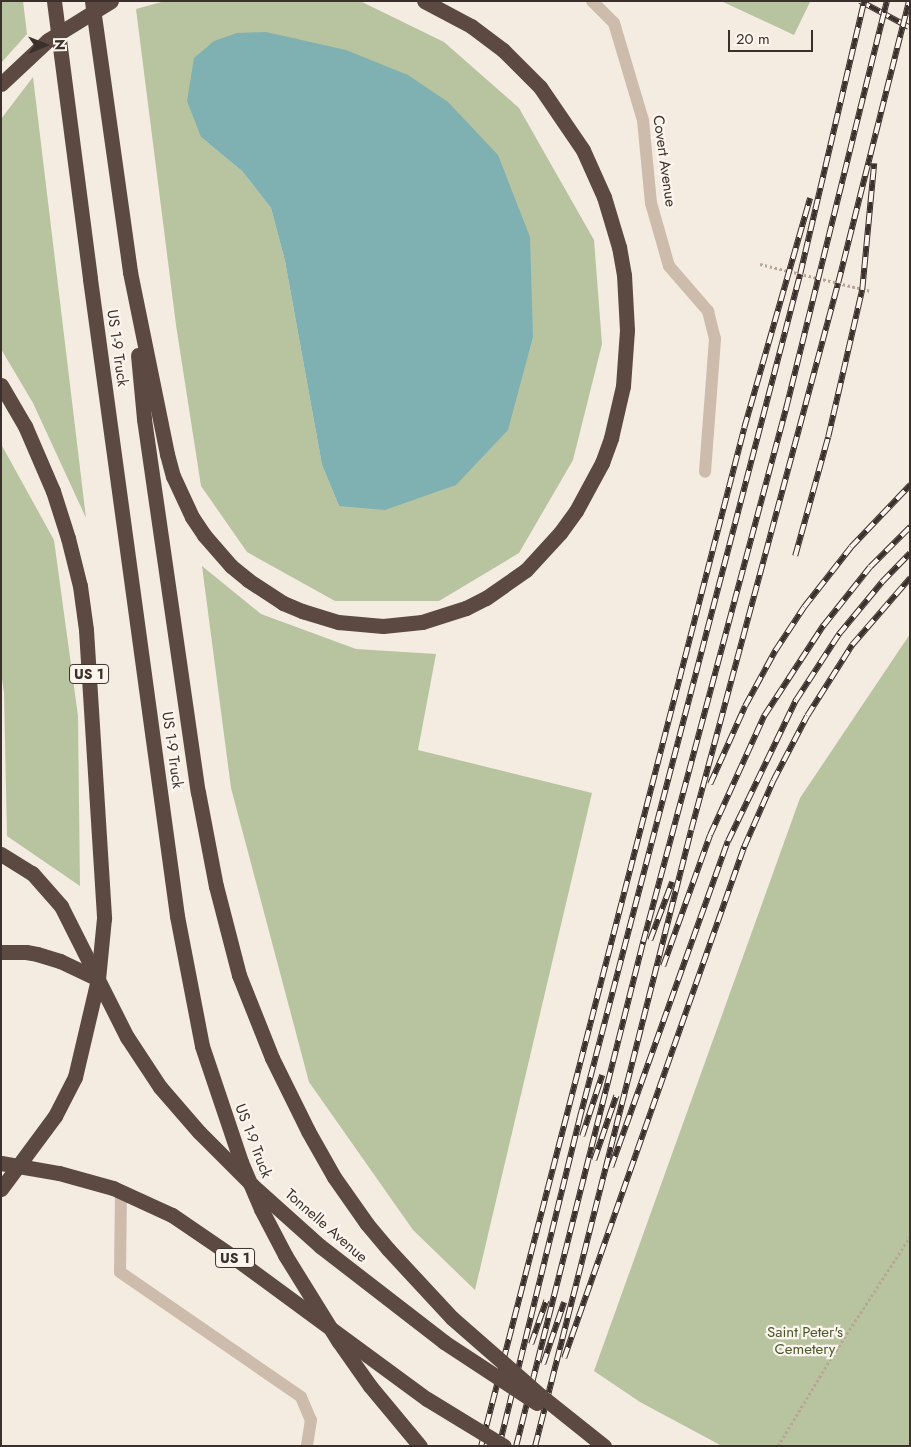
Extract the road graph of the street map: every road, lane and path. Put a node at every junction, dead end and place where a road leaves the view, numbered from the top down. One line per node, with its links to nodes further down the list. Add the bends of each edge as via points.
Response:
1 (54, 1): 23 (highway, US 1-9 Truck, bridge, via 170,869 202,1046 241,1162 261,1209 311,1300 339,1342 370,1386)
2 (92, 1): 10 (highway, bridge)
3 (111, 1): 8 (highway, via 48,40)
4 (424, 1): 7 (highway)
5 (438, 1): 7 (highway)
6 (592, 1): 13 (street, Covert Avenue, via 614,23 640,111 651,203 669,266 708,311 715,339)
7 (471, 26): 10 (highway, via 503,50 540,87 583,150 613,222 626,302 623,386 602,463 560,533 526,570 472,605 444,616 383,626 338,622 302,611 282,603 248,580 204,535 173,476)
8 (1, 84)
9 (760, 264): 11 (path)
10 (130, 272): 25 (highway, bridge, via 144,420 198,792 216,886 239,974 272,1058 334,1176 383,1243 452,1318)
11 (871, 291)
12 (1, 385): 16 (highway, US 1, via 25,426 54,491 75,561 82,600 104,895)
13 (705, 472)
14 (1, 854): 16 (highway, Tonnelle Avenue, via 32,873 50,892 70,921)
15 (1, 952): 16 (highway, via 37,954)
16 (98, 979): 18 (highway, via 82,1054 66,1097); 25 (highway, Tonnelle Avenue, bridge, via 145,1065 199,1132 252,1185 320,1246 444,1342)
17 (1, 1163): 18 (highway, US 1)
18 (18, 1166): 19 (highway); 20 (highway, US 1, via 89,1180)
19 (1, 1188)
20 (121, 1191): 22 (street, via 120,1272 301,1397 310,1420); 24 (highway, US 1, bridge, via 189,1226 427,1400)
21 (910, 1237): 26 (path)
22 (307, 1446)
23 (420, 1446)
24 (504, 1446)
25 (602, 1446)
26 (778, 1446)

